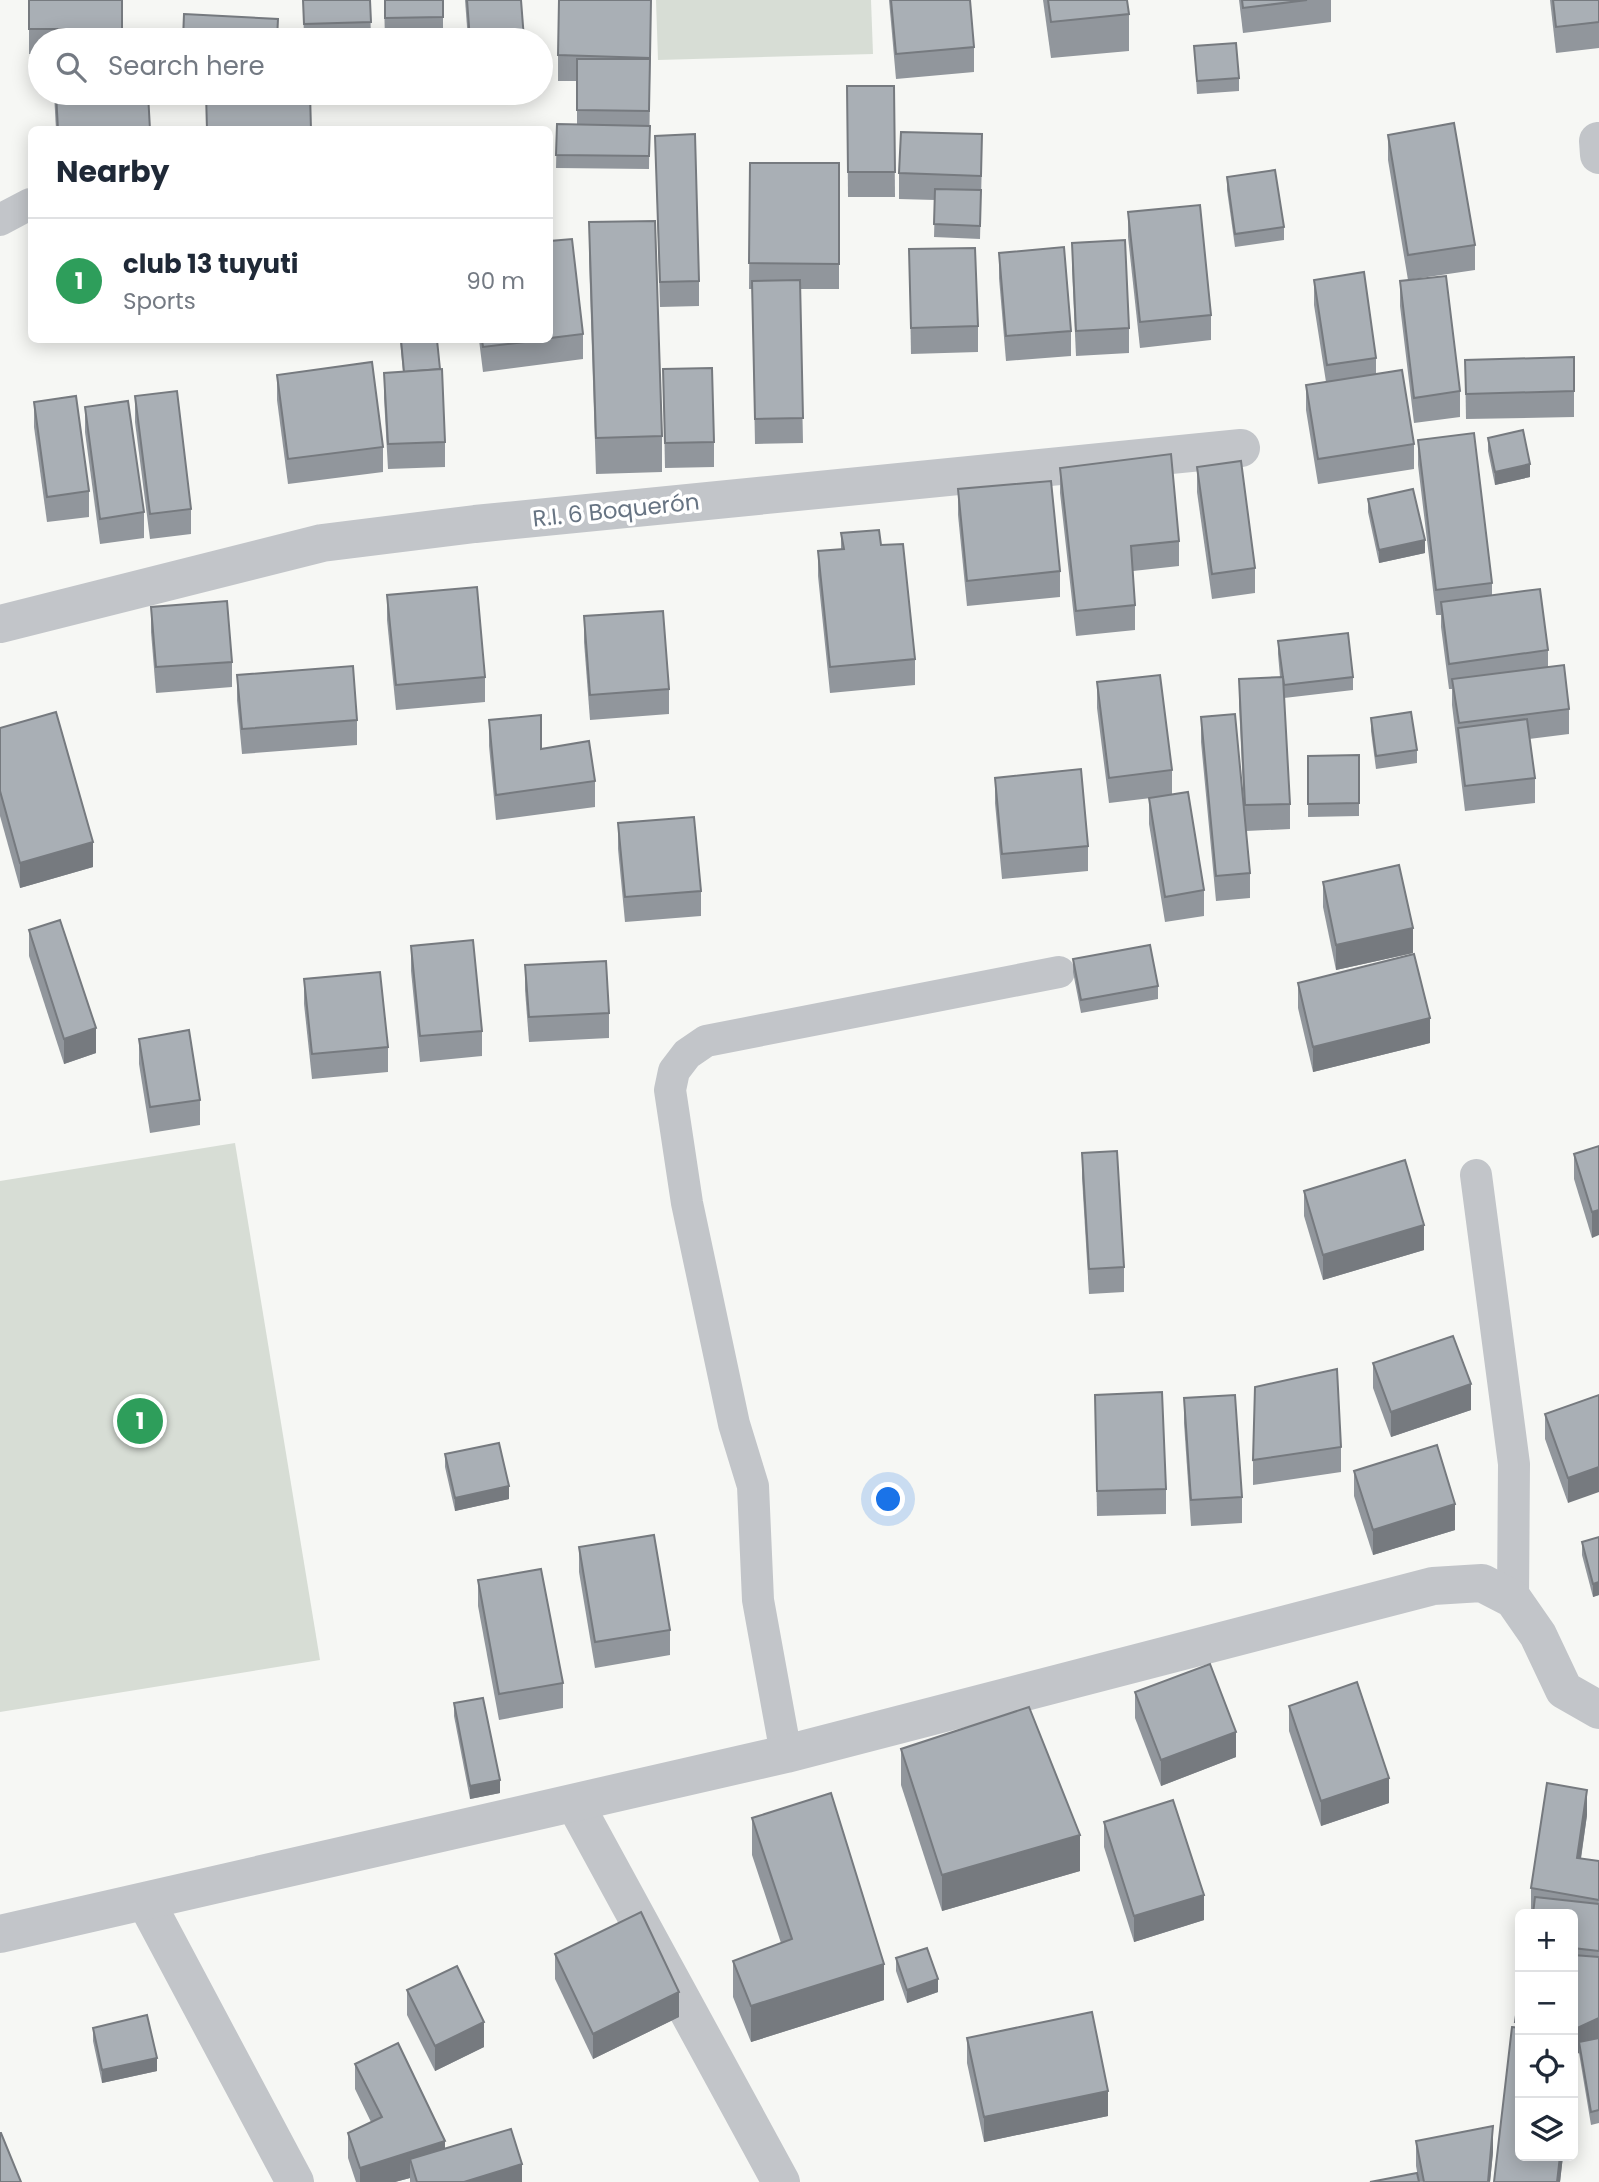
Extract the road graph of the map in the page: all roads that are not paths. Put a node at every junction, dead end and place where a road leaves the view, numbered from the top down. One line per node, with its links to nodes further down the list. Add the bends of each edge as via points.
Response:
1 (28, 205): 2 (lane)
2 (0, 220)
3 (1241, 448): 4 (street, R.I. 6 Boquerón, via 322,543)
4 (0, 624)
5 (1059, 972): 9 (lane, via 706,1041 687,1054 674,1071 670,1090 687,1203 734,1424 752,1486 758,1600)
6 (1476, 1175): 7 (lane, via 1514,1464)
7 (1513, 1600): 8 (street, via 1538,1635 1564,1690); 9 (street, via 1482,1583 1433,1586)
8 (1599, 1710)
9 (786, 1754): 10 (street)
10 (575, 1804): 11 (street); 14 (street)
11 (146, 1902): 12 (street); 13 (street)
12 (0, 1934)
13 (295, 2182)
14 (781, 2182)

